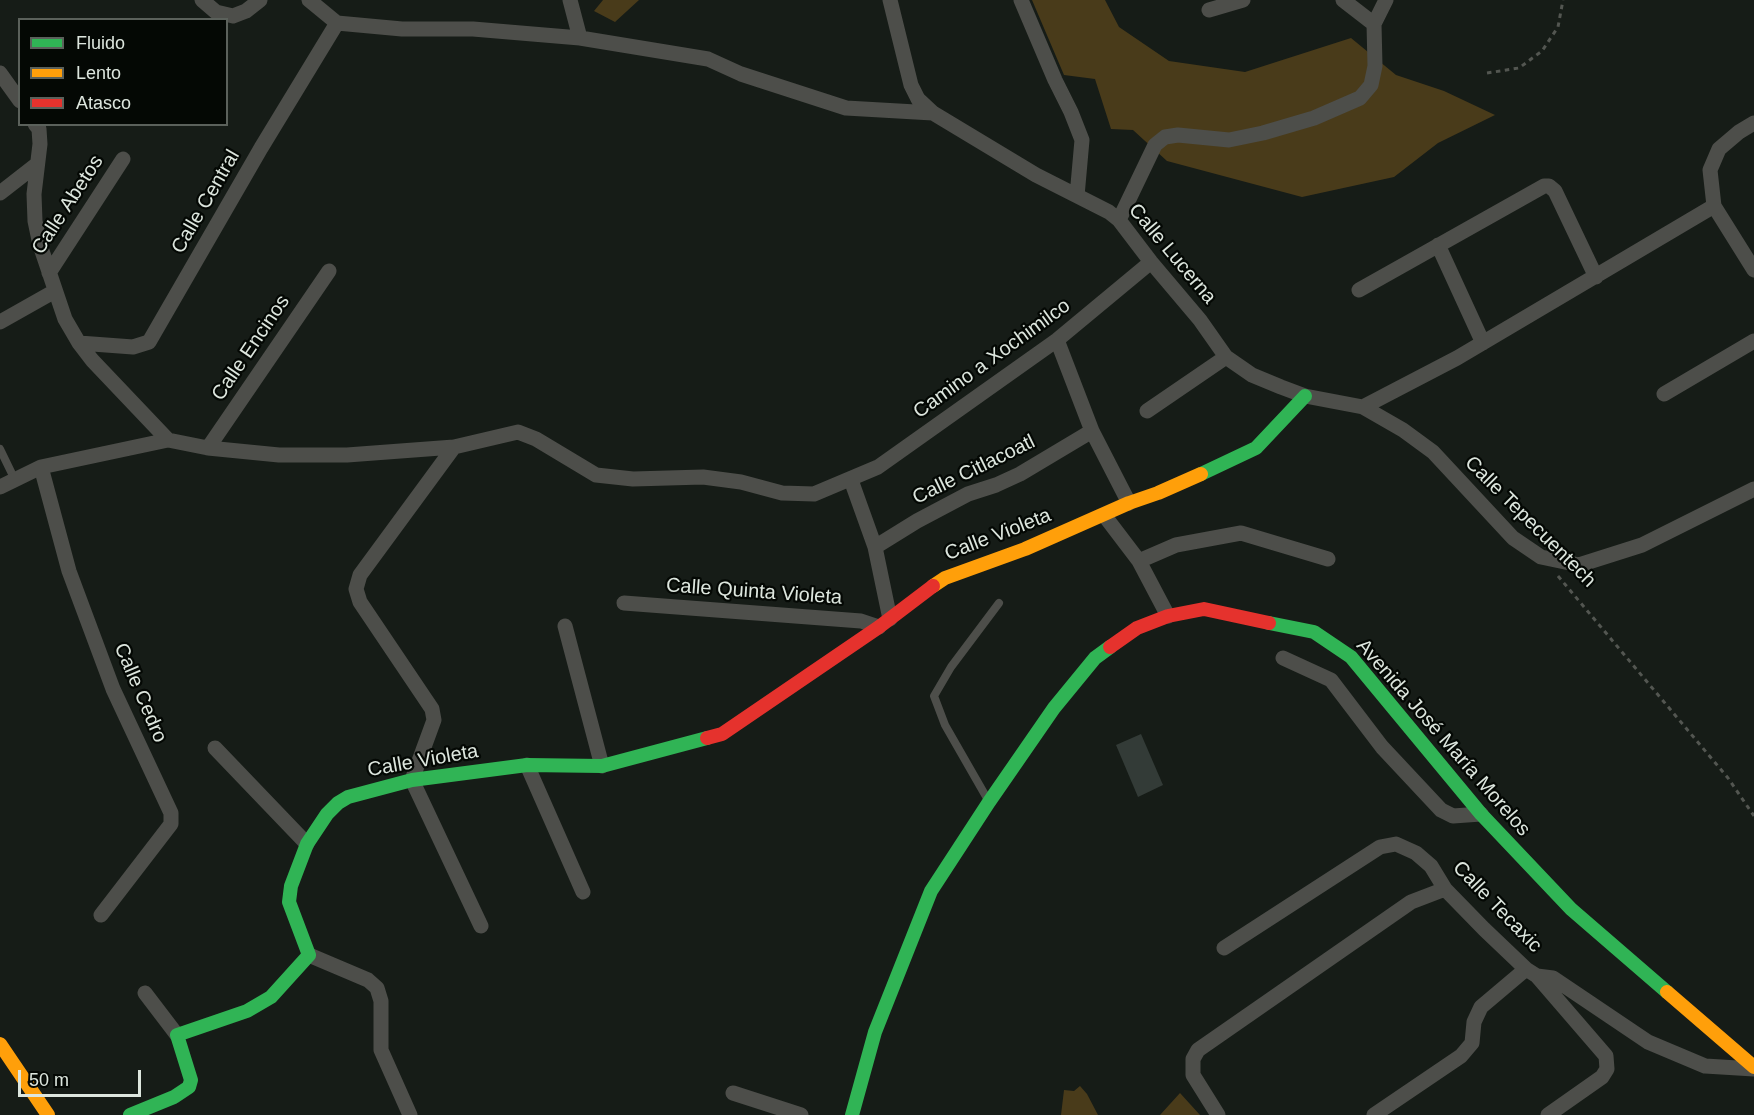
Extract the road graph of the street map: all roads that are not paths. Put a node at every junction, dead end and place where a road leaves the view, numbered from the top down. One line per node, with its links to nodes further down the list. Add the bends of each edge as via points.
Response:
1 (202, 0): 2 (street, via 216,12 233,16)
2 (260, 0)
3 (309, 0): 11 (street)
4 (570, 0): 13 (street)
5 (890, 0): 16 (street, via 911,85 918,99)
6 (1021, 0): 22 (street, via 1082,140)
7 (1243, 0): 10 (street)
8 (1343, 0): 12 (street)
9 (1386, 0): 12 (street)
10 (1209, 10)
11 (337, 23): 13 (street); 36 (street, Calle Central, via 149,342 133,347)
12 (1374, 24): 24 (street, via 1375,66 1371,85 1360,98 1314,118 1229,140 1165,137 1155,145)
13 (580, 38): 16 (street, via 708,59 741,74 846,108)
14 (0, 73): 15 (street)
15 (18, 98)
16 (933, 113): 22 (street, Calle Lucerna)
17 (1754, 123): 23 (street, via 1719,149 1710,170)
18 (37, 126): 20 (street, via 40,144)
19 (123, 159): 29 (street, Calle Abetos)
20 (36, 165): 21 (street); 29 (street, via 35,221)
21 (0, 193)
22 (1077, 196): 24 (street, Calle Lucerna)
23 (1714, 206): 27 (street); 30 (street)
24 (1119, 220): 26 (street, Calle Lucerna)
25 (1438, 245): 30 (street, via 1549,186 1555,191); 31 (street); 37 (street)
26 (1151, 262): 34 (street, Camino a Xochimilco); 38 (street, Calle Lucerna)
27 (1754, 270)
28 (329, 271): 46 (street, Calle Encinos)
29 (49, 273): 32 (street)
30 (1596, 277): 37 (street)
31 (1359, 290)
32 (55, 291): 33 (street); 36 (street)
33 (0, 322)
34 (1057, 340): 43 (street); 50 (street, Camino a Xochimilco, via 878,466)
35 (1754, 341): 39 (street)
36 (79, 343): 44 (street)
37 (1483, 343): 41 (street)
38 (1226, 357): 40 (street, Calle Lucerna, via 1252,375); 42 (street)
39 (1664, 394)
40 (1305, 396): 41 (street, Calle Tepecuentech); 53 (street, Calle Violeta, via 1256,448)
41 (1363, 407): 52 (street, Calle Tepecuentech, via 1433,452 1513,538 1541,557 1579,565 1642,545)
42 (1147, 411)
43 (1092, 431): 53 (street); 55 (street, Calle Citlacoatl, via 1020,474 968,494)
44 (168, 440): 46 (street, Camino a Xochimilco); 48 (street)
45 (454, 447): 46 (street, Camino a Xochimilco, via 347,455 279,455); 50 (street, Camino a Xochimilco, via 518,432 596,475 633,479 703,477 803,494 814,494); 67 (street, via 360,575 356,589 360,602 432,709 434,720)
46 (208, 448)
47 (0, 449): 49 (lane)
48 (41, 467): 49 (street); 73 (street, Calle Cedro, via 69,571 113,689 171,813 171,824)
49 (15, 480): 51 (street)
50 (851, 480): 55 (street)
51 (0, 487)
52 (1754, 489)
53 (1129, 503): 54 (street, Calle Violeta)
54 (1104, 515): 57 (street); 61 (street, Calle Violeta, via 945,579)
55 (875, 547): 61 (street)
56 (1328, 559): 57 (street, via 1241,533 1176,545)
57 (1139, 561): 60 (street)
58 (624, 603): 61 (street, Calle Quinta Violeta)
59 (999, 603): 68 (lane, via 934,696 945,725)
60 (1168, 616): 68 (street, Avenida José María Morelos, via 1137,628 1095,658 1054,708); 69 (street, Avenida José María Morelos, via 1204,609 1314,633 1351,657)
61 (885, 623): 66 (street, Calle Violeta, via 722,734)
62 (565, 626): 66 (street)
63 (1283, 658): 69 (street, via 1331,680 1382,747 1441,810 1453,816)
64 (215, 748): 70 (street)
65 (527, 765): 66 (street, Calle Violeta); 67 (street, Calle Violeta); 72 (street)
66 (602, 766)
67 (412, 780): 70 (street, Calle Violeta, via 338,803); 74 (street)
68 (988, 802): 87 (street, Avenida José María Morelos, via 932,891 875,1032)
69 (1480, 814): 81 (street, Avenida José María Morelos, via 1571,909)
70 (307, 844): 76 (street, Calle Violeta, via 289,902)
71 (1445, 889): 75 (street, Calle Tecaxic, via 1416,853 1396,844 1380,847); 77 (street, Calle Tecaxic); 88 (street, via 1411,902 1198,1050 1193,1059 1193,1075)
72 (583, 892)
73 (101, 915)
74 (481, 926)
75 (1224, 948)
76 (309, 955): 79 (street, via 271,997 248,1011); 85 (street, via 368,980 377,988 381,1001 381,1050)
77 (1532, 973): 81 (street, Calle Tecaxic, via 1570,987 1648,1042 1705,1066); 89 (street, via 1482,1007 1474,1022 1472,1043 1461,1056); 90 (street, via 1606,1056 1607,1069 1602,1077)
78 (145, 993): 79 (street)
79 (177, 1035): 84 (street, via 191,1080 189,1087)
80 (0, 1044): 83 (street)
81 (1754, 1068)
82 (733, 1093): 86 (street)
83 (48, 1115)
84 (130, 1115)
85 (410, 1115)
86 (801, 1115)
87 (852, 1115)
88 (1218, 1115)
89 (1374, 1115)
90 (1548, 1115)

